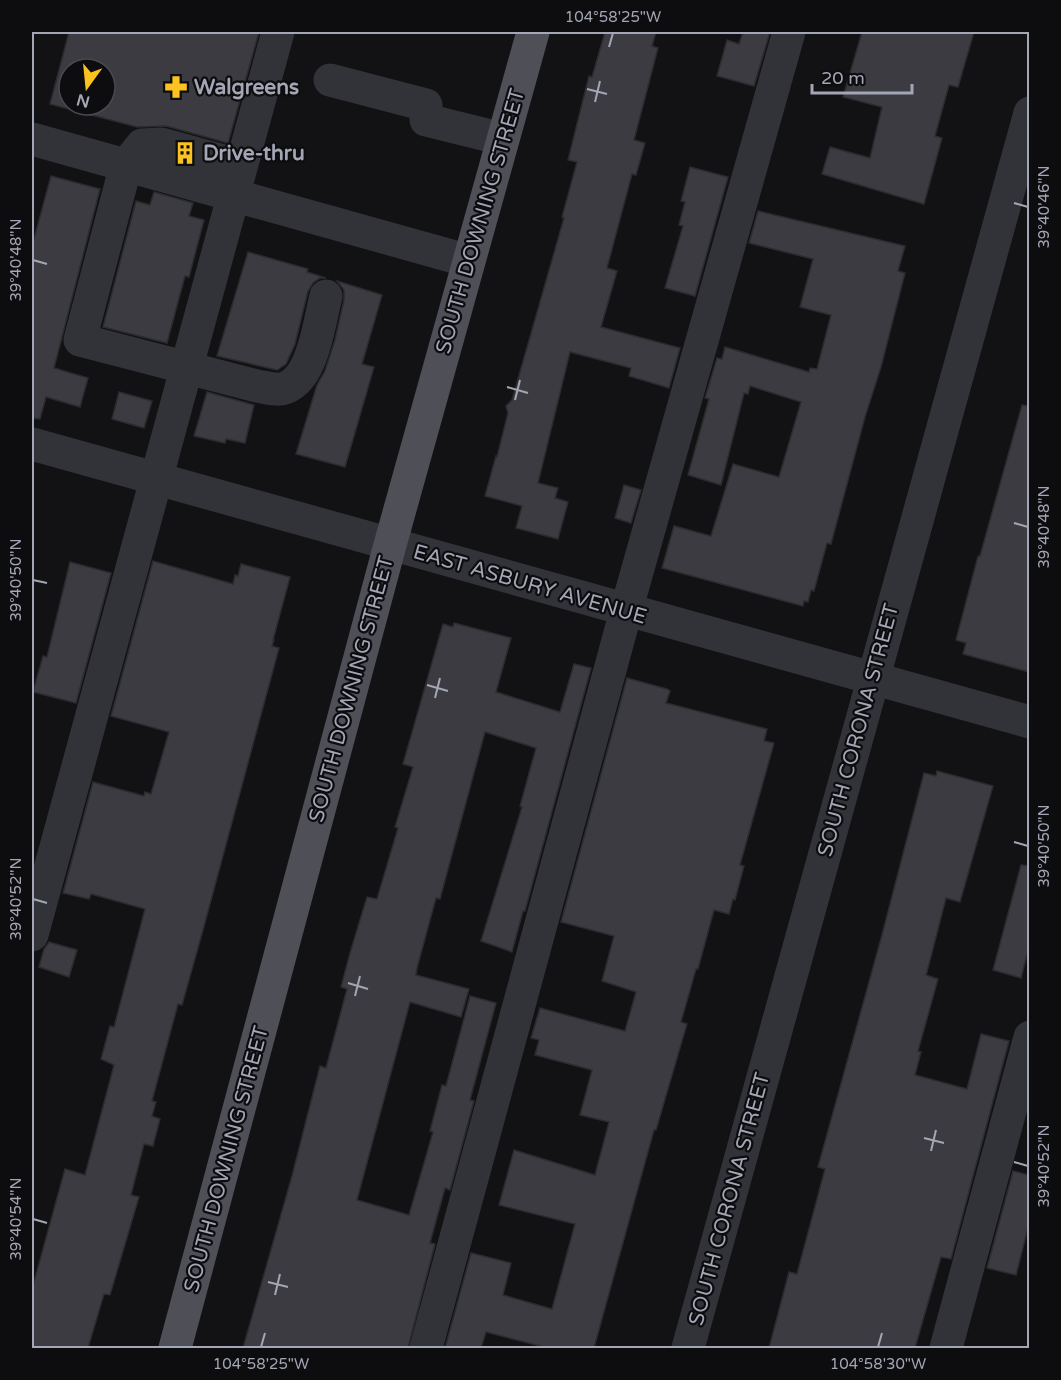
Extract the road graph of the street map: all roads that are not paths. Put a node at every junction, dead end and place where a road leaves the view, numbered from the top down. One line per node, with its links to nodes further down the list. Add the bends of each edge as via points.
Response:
1 (278, 32): 9 (street)
2 (533, 32): 7 (main road, SOUTH DOWNING STREET)
3 (789, 32): 16 (street)
4 (330, 80): 7 (street, via 426,105 426,120)
5 (1029, 113): 17 (street, SOUTH CORONA STREET)
6 (32, 139): 8 (street)
7 (503, 139): 10 (main road, SOUTH DOWNING STREET)
8 (126, 165): 9 (street, via 141,145 160,144); 12 (street, via 80,340)
9 (237, 181): 10 (street); 12 (street)
10 (469, 261): 15 (main road, SOUTH DOWNING STREET)
11 (326, 296): 12 (street, via 308,364 299,380 281,389)
12 (186, 368): 14 (street)
13 (32, 444): 14 (street, EAST ASBURY AVENUE)
14 (156, 478): 15 (street, EAST ASBURY AVENUE); 19 (street)
15 (390, 545): 16 (street, EAST ASBURY AVENUE); 21 (main road, SOUTH DOWNING STREET)
16 (626, 611): 17 (street, EAST ASBURY AVENUE); 22 (street)
17 (872, 679): 18 (street, EAST ASBURY AVENUE); 23 (street, SOUTH CORONA STREET)
18 (1029, 722)
19 (32, 935)
20 (1029, 1037): 24 (street)
21 (175, 1348)
22 (426, 1348)
23 (688, 1348)
24 (946, 1348)

